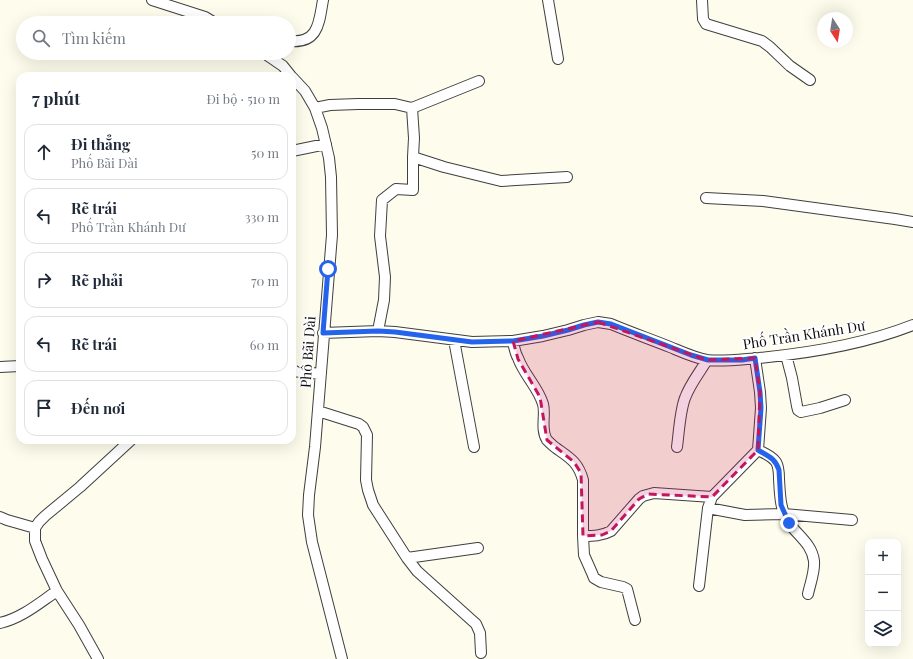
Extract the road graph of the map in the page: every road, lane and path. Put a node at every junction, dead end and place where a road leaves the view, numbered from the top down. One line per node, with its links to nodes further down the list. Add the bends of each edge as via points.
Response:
1 (152, 0): 5 (street)
2 (323, 0): 6 (street, via 319,25 315,33 302,41)
3 (548, 0): 7 (street)
4 (702, 0): 10 (street, via 703,20 706,24 762,41)
5 (202, 16)
6 (296, 41)
7 (558, 59)
8 (274, 60): 9 (street, Phố Bãi Dài)
9 (288, 72)
10 (810, 80)
11 (296, 81): 13 (street, Phố Bãi Dài)
12 (479, 81): 14 (street)
13 (315, 108): 14 (street, via 358,104 395,104); 15 (street, Phố Bãi Dài)
14 (412, 108): 17 (street)
15 (326, 144): 16 (street); 23 (street, Phố Bãi Dài, via 331,177 332,227)
16 (296, 150)
17 (413, 157): 18 (street, via 501,181); 22 (street, via 413,190 396,189 382,200 380,236 385,277)
18 (568, 177)
19 (706, 198): 20 (street, via 763,201)
20 (913, 222)
21 (913, 325): 26 (street, Phố Trần Khánh Dư, via 837,347)
22 (378, 331): 23 (street, Phố Trần Khánh Dư); 24 (street, Phố Trần Khánh Dư)
23 (323, 333): 32 (street, Phố Bãi Dài)
24 (454, 340): 25 (street, Phố Trần Khánh Dư); 36 (street)
25 (513, 341): 28 (street, Phố Trần Khánh Dư, via 598,322 611,324); 45 (street, via 518,359 540,396 548,440 574,462 581,473)
26 (786, 355): 27 (street, Phố Trần Khánh Dư); 33 (street, via 798,410 801,412 820,408)
27 (755, 358): 28 (street, Phố Trần Khánh Dư); 38 (street, via 761,408)
28 (708, 360): 37 (street, via 685,398)
29 (16, 366): 30 (street)
30 (0, 367)
31 (296, 371): 32 (street)
32 (321, 374): 34 (street, Phố Bãi Dài)
33 (845, 400)
34 (318, 411): 47 (street, via 363,427 367,435 368,490 374,505); 55 (street, Phố Bãi Dài, via 308,515 312,542)
35 (120, 444): 44 (street, via 80,487 45,516)
36 (474, 447)
37 (677, 447)
38 (758, 450): 39 (street); 41 (street, via 772,458 777,465)
39 (712, 497): 40 (street); 45 (street, via 648,494 639,499 611,531 602,535)
40 (708, 508): 41 (street, via 745,515); 48 (street)
41 (784, 514): 43 (street); 50 (street, via 811,552 814,562)
42 (0, 517): 44 (street)
43 (852, 520)
44 (35, 528): 49 (street, via 35,541)
45 (583, 536): 51 (street, via 584,555 594,578 627,589)
46 (478, 548): 47 (street)
47 (407, 558): 53 (street, via 422,577 476,624 480,632)
48 (699, 586)
49 (57, 591): 52 (street, via 26,612); 54 (street)
50 (808, 594)
51 (635, 620)
52 (0, 623)
53 (481, 652)
54 (98, 659)
55 (342, 659)

